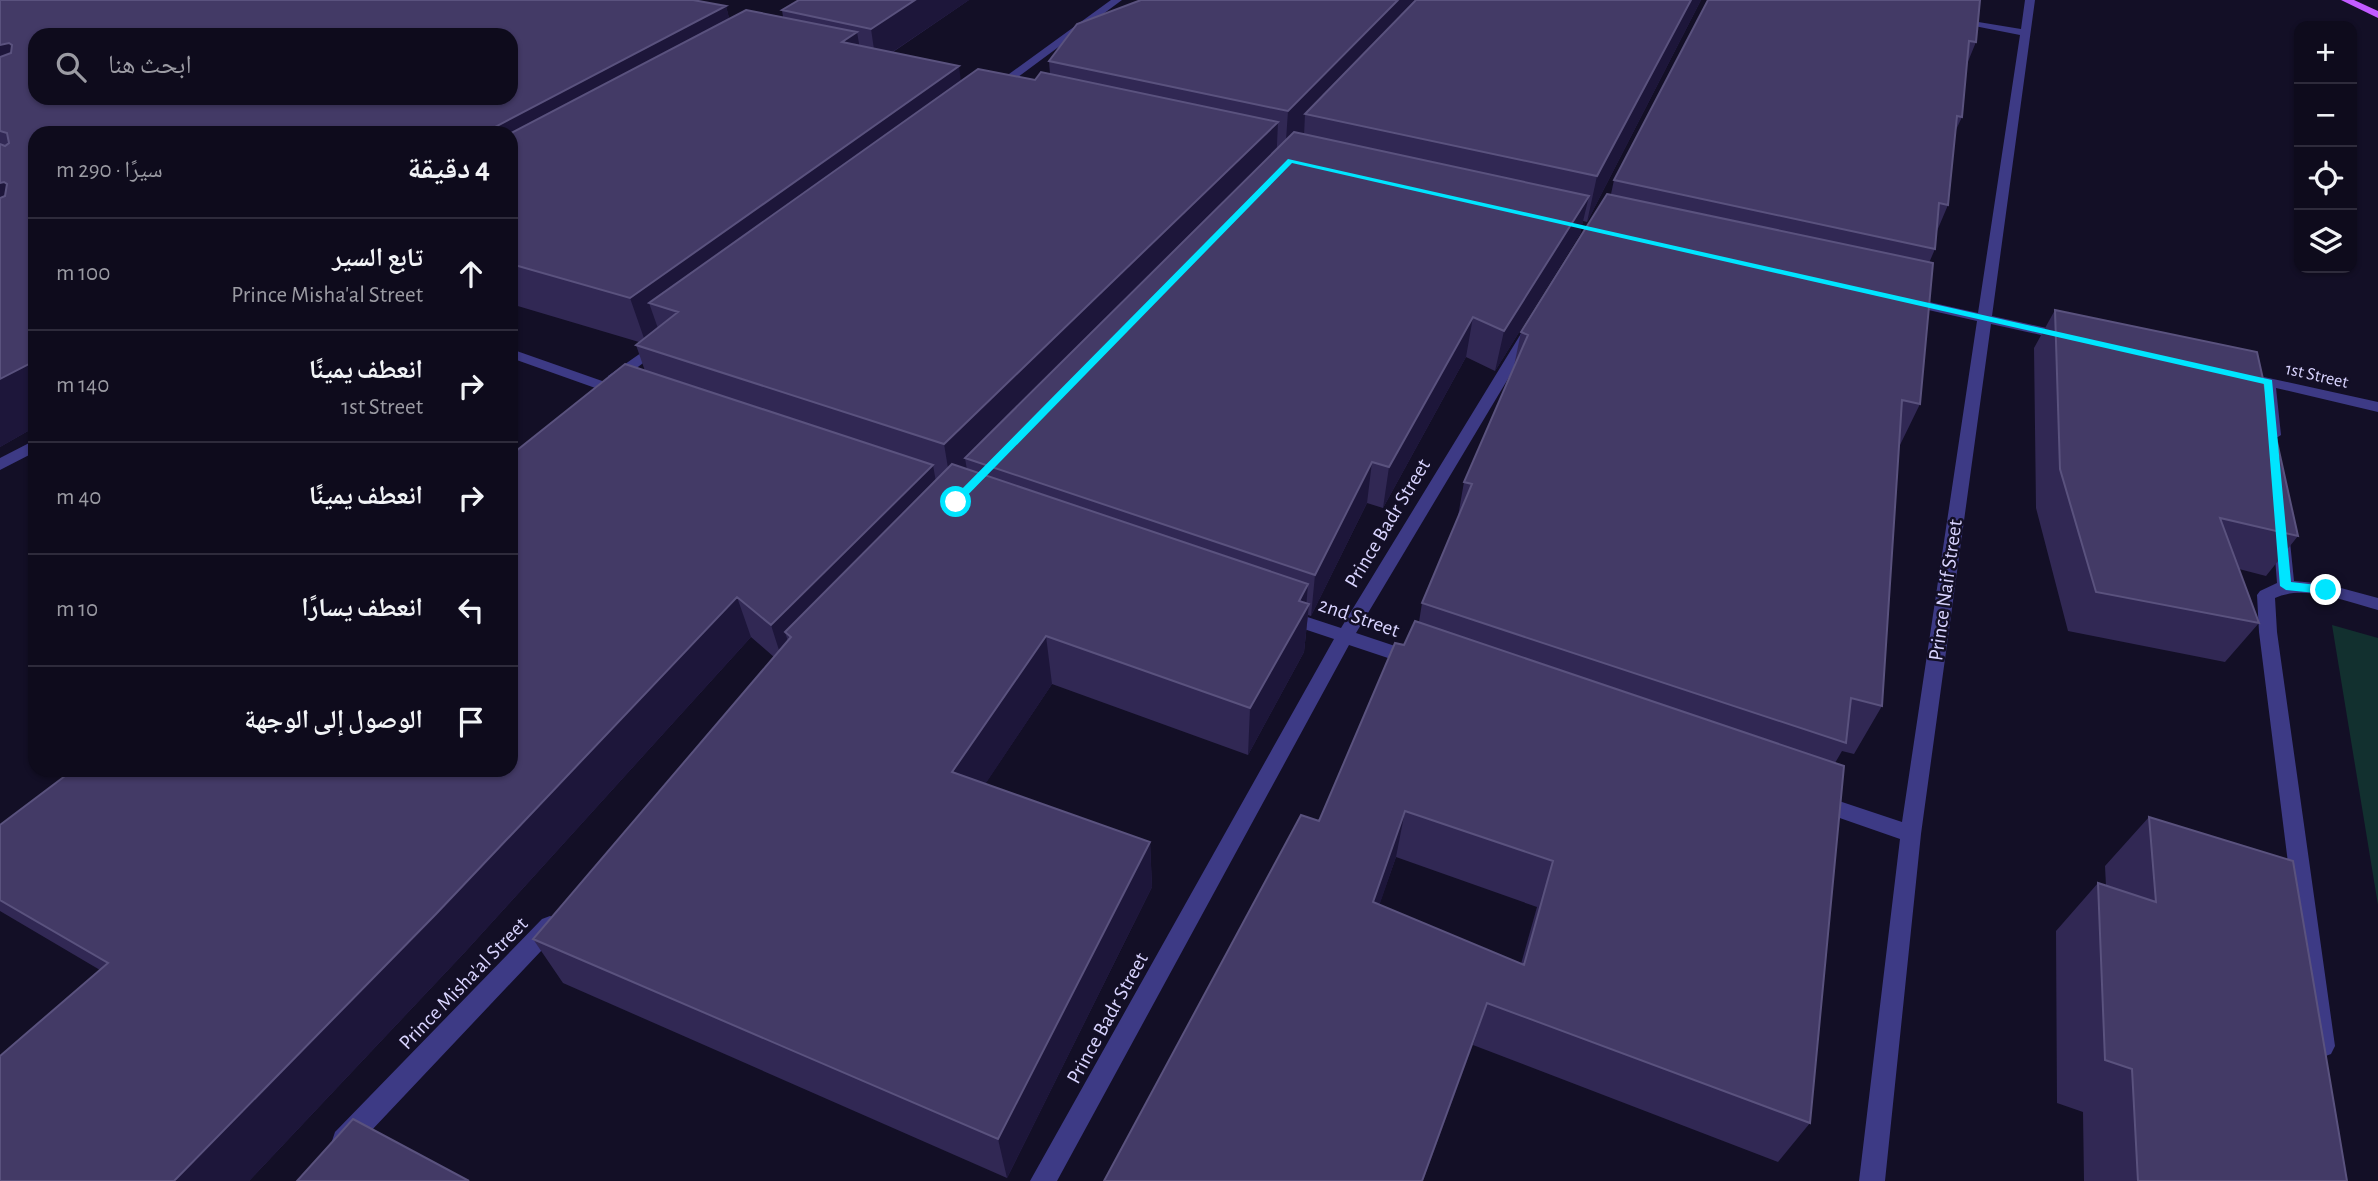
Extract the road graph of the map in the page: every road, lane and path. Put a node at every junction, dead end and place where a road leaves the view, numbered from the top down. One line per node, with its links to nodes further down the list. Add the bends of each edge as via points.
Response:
1 (1116, 0): 7 (street)
2 (2029, 0): 6 (street, Prince Naif Street)
3 (2346, 0): 4 (main road)
4 (2378, 15)
5 (1947, 20): 6 (street)
6 (2026, 33): 10 (street, Prince Naif Street)
7 (993, 97)
8 (1888, 297): 10 (street)
9 (1540, 314): 26 (street, Prince Badr Street)
10 (1983, 318): 12 (street); 29 (street, Prince Naif Street)
11 (669, 337): 16 (street)
12 (2078, 339)
13 (518, 356): 16 (street)
14 (2228, 373): 15 (street, 1st Street)
15 (2268, 382): 18 (street, 1st Street); 20 (street)
16 (598, 390): 17 (street)
17 (643, 399)
18 (2378, 407)
19 (28, 449): 21 (street)
20 (2274, 450)
21 (0, 465)
22 (2280, 518): 23 (street)
23 (2286, 586): 24 (street, via 2326,590); 31 (street, via 2266,595 2268,632)
24 (2378, 604)
25 (1267, 609): 26 (street, 2nd Street)
26 (1345, 636): 27 (street, 2nd Street); 33 (street, Prince Badr Street)
27 (1424, 663)
28 (1805, 797): 29 (street)
29 (1911, 834): 34 (street, Prince Naif Street)
30 (564, 911): 32 (street, Prince Misha'al Street)
31 (2327, 1071)
32 (334, 1151)
33 (1043, 1181)
34 (1872, 1181)

